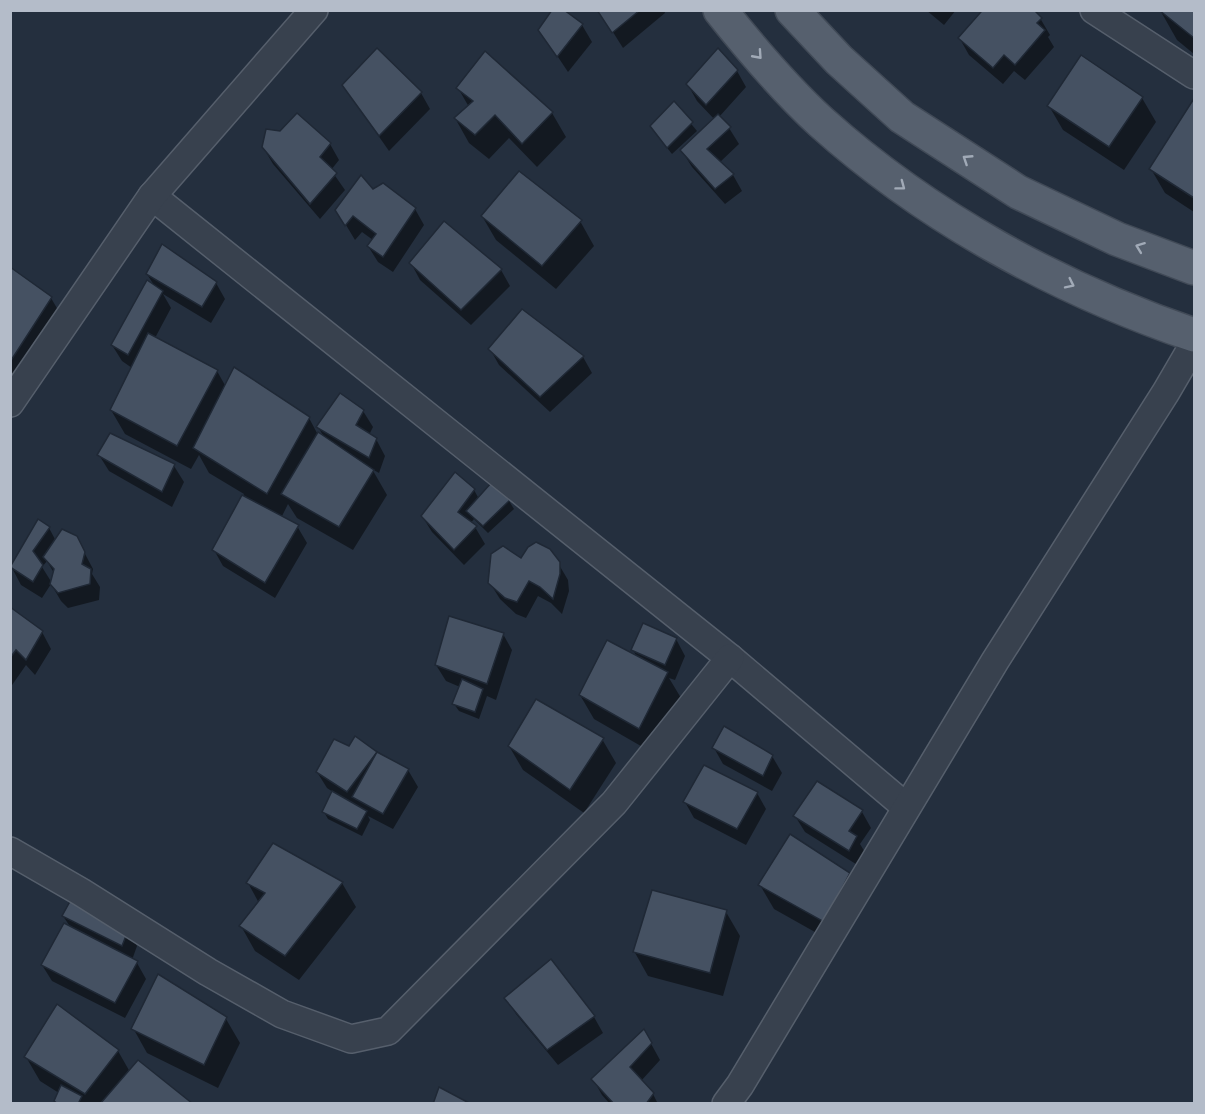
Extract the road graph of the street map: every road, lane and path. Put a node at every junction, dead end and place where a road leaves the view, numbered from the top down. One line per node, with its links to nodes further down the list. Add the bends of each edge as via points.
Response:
1 (315, 10): 6 (street)
2 (720, 10): 8 (main road, one-way to 8, via 795,96 903,188 1013,257 1140,317)
3 (792, 10): 7 (main road, one-way to 3, via 1117,239 1008,186 902,117 839,60)
4 (1094, 10): 5 (street)
5 (1194, 75)
6 (152, 196): 10 (street); 11 (street)
7 (1194, 268)
8 (1194, 335)
9 (1194, 344): 12 (street)
10 (10, 403)
11 (730, 658): 12 (street); 13 (street, via 614,803 388,1031 351,1039 282,1014)
12 (906, 807): 14 (street)
13 (10, 851)
14 (726, 1104)

